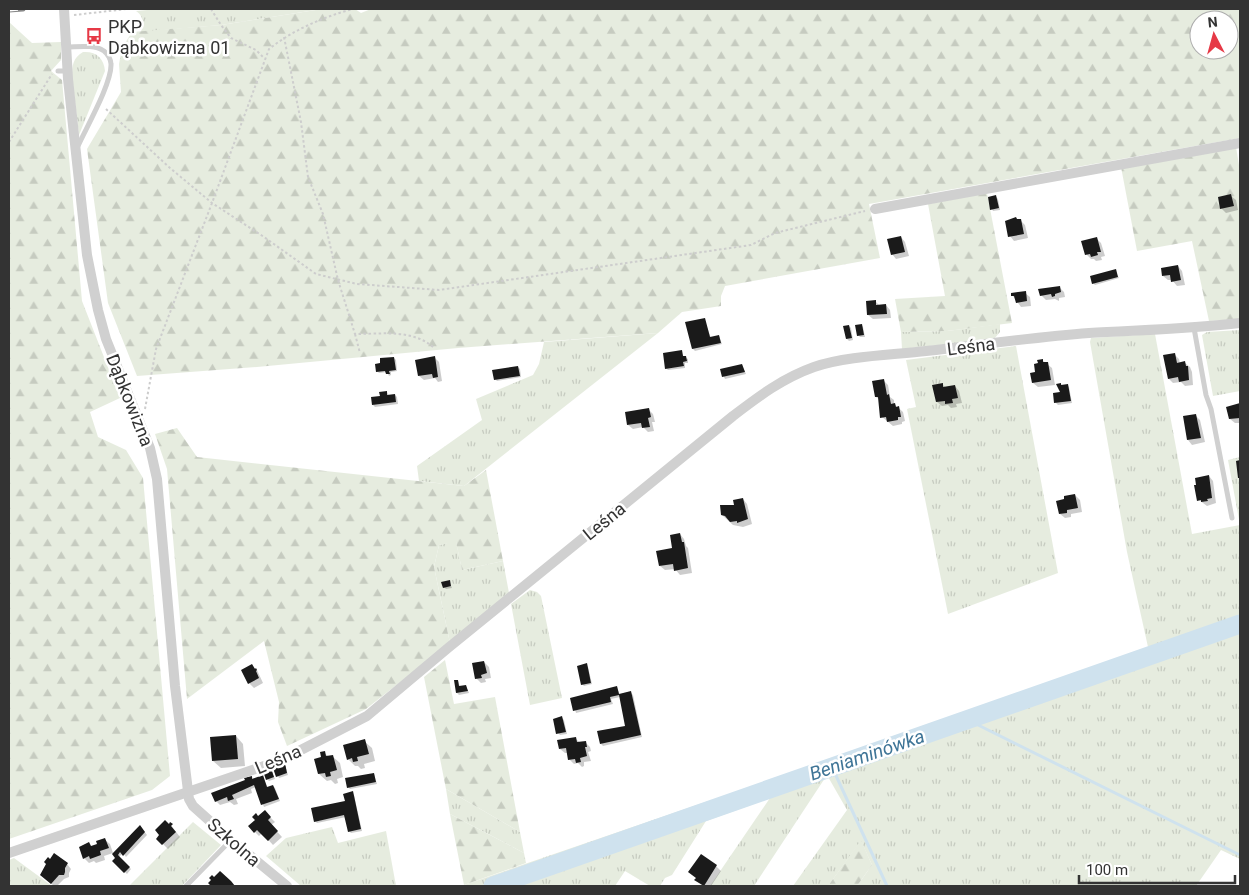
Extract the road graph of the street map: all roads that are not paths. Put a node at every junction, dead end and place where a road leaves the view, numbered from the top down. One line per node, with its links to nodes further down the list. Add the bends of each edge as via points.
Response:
1 (64, 12): 2 (street, Dąbkowizna)
2 (66, 47): 4 (street, Dąbkowizna, via 63,71); 4 (lane, via 104,52 111,64 108,81)
3 (1240, 143): 5 (street)
4 (77, 149): 9 (street, Dąbkowizna, via 87,256 98,310 106,340 142,424 157,479)
5 (875, 209)
6 (1240, 323): 7 (street, Leśna)
7 (1194, 328): 8 (lane); 9 (street, Leśna, via 1017,340 849,360 794,375 765,391 733,416 366,716 267,765)
8 (1232, 518)
9 (188, 792): 10 (street, Szkolna, via 193,806); 11 (street, Leśna)
10 (231, 840): 12 (lane); 13 (street, Szkolna)
11 (9, 853)
12 (186, 886)
13 (287, 886)

